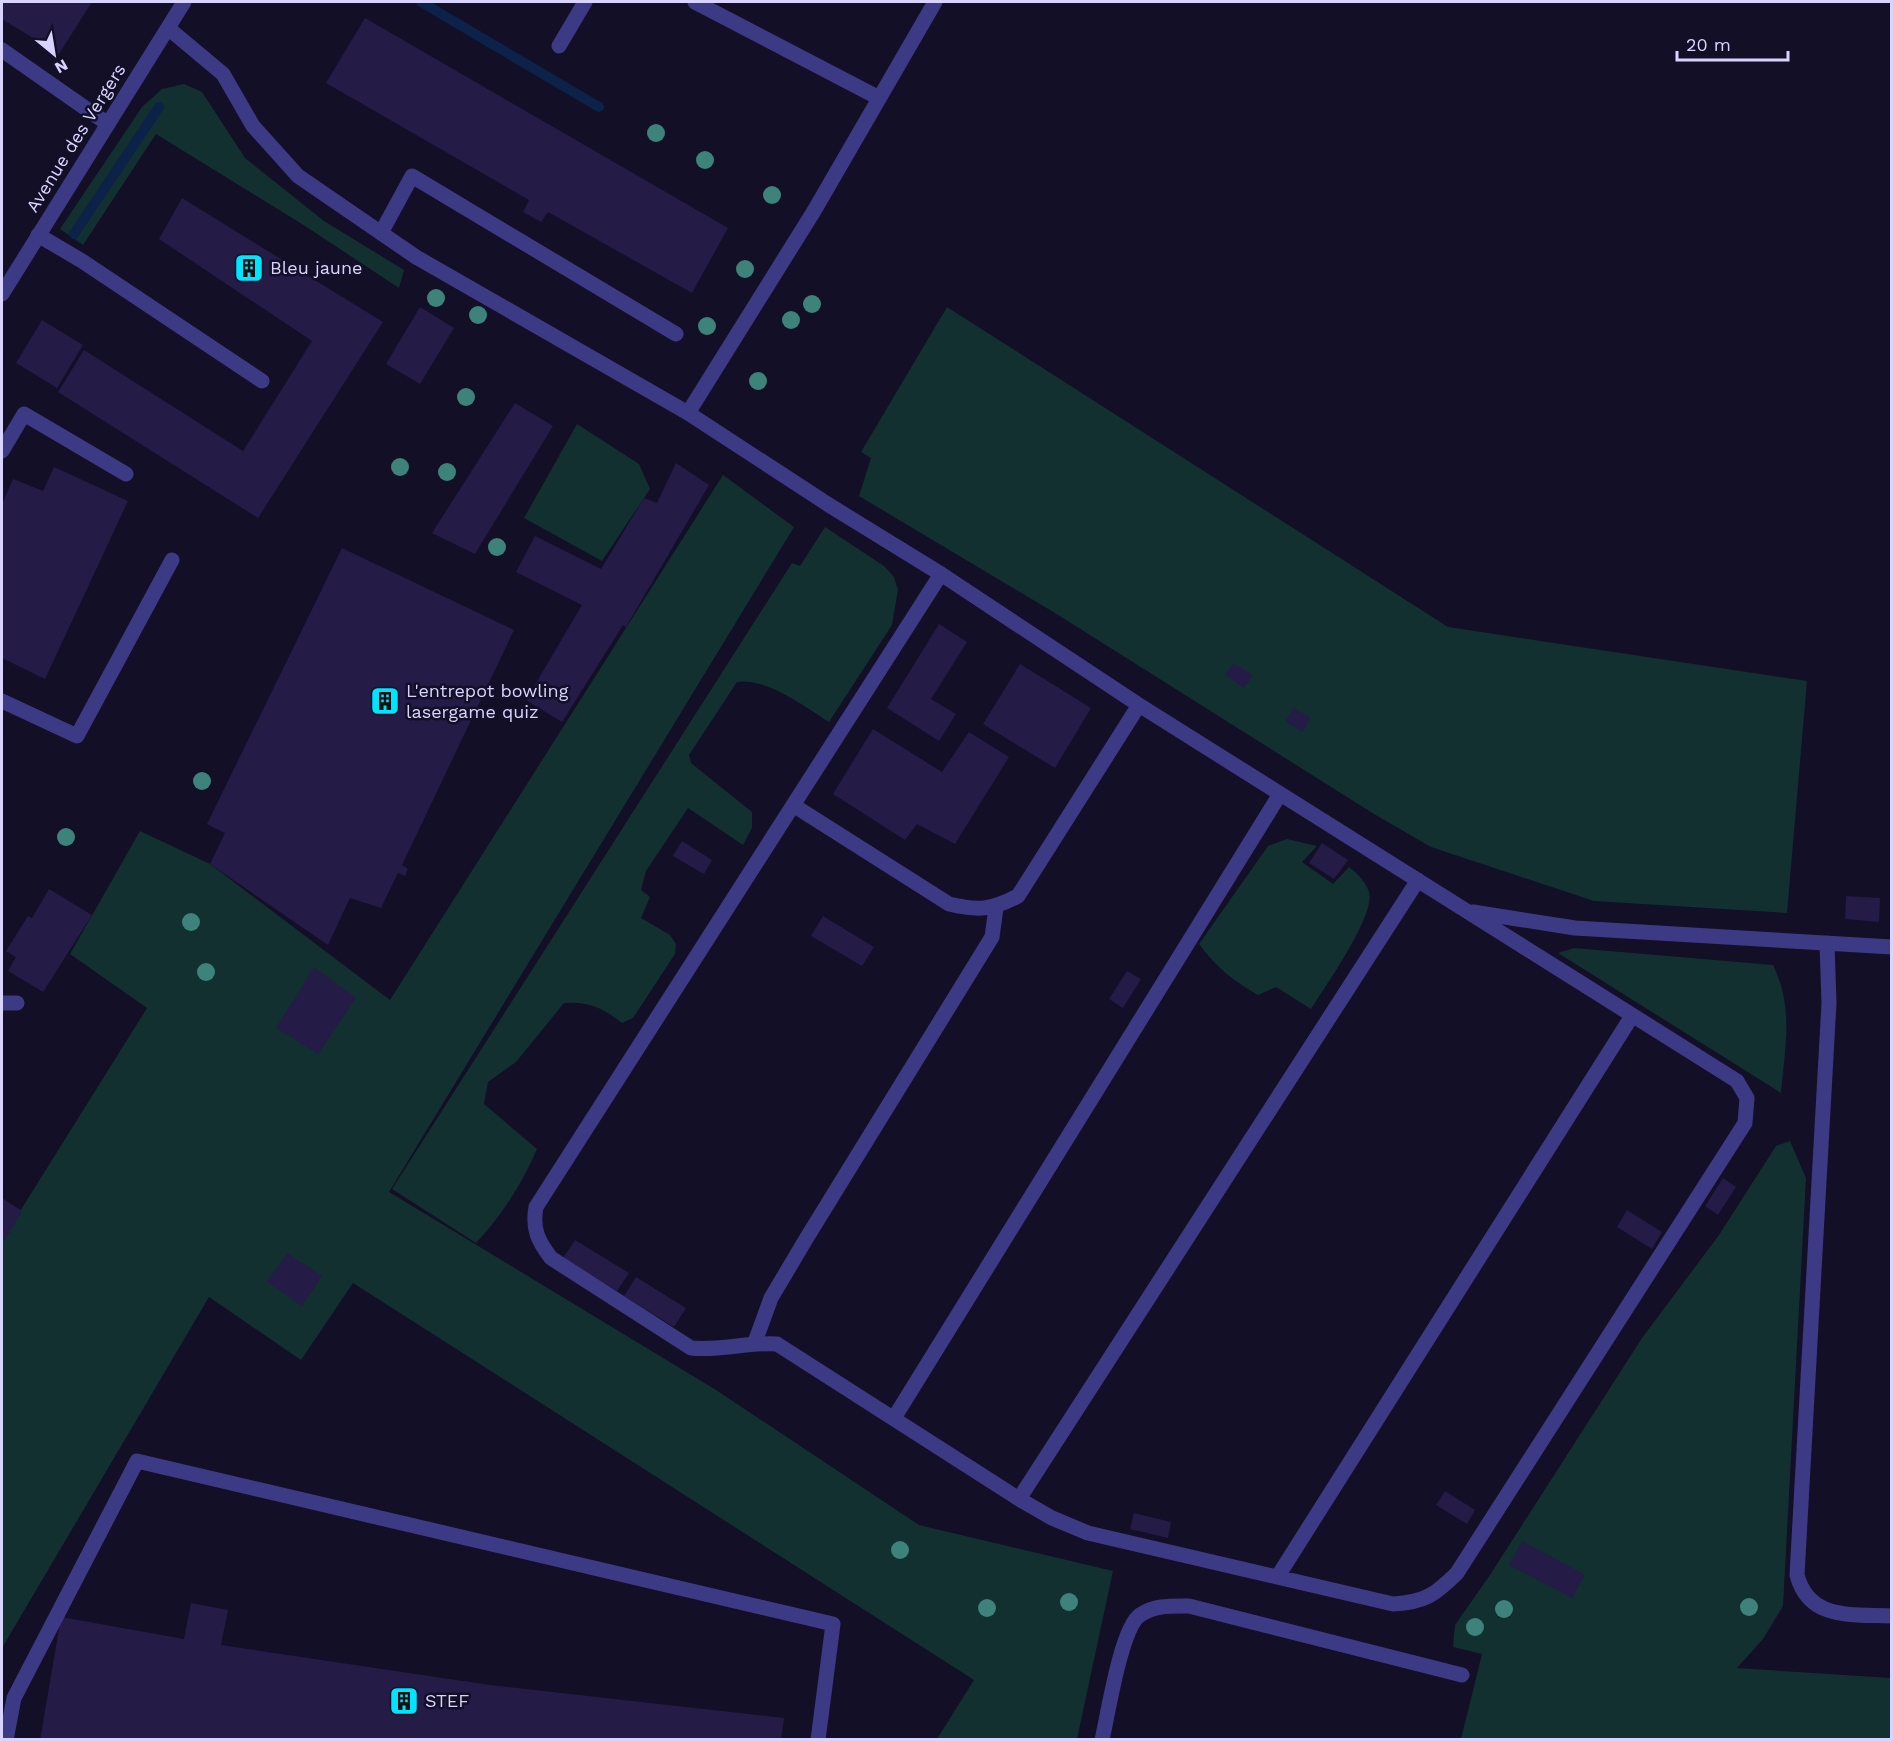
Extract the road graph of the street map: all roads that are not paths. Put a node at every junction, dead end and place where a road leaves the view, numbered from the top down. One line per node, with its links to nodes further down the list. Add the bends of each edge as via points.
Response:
1 (184, 2): 5 (street, Avenue des Vergers)
2 (585, 2): 6 (street)
3 (695, 2): 8 (street)
4 (935, 2): 8 (street)
5 (168, 28): 9 (street, Avenue des Vergers); 10 (street, via 223,74 253,126 298,176)
6 (559, 46)
7 (2, 50): 9 (street)
8 (879, 98): 15 (street, via 814,211)
9 (108, 124): 11 (street, Avenue des Vergers)
10 (381, 233): 13 (street, via 412,176); 15 (street, via 416,257)
11 (38, 235): 12 (street, Avenue des Vergers); 14 (street)
12 (2, 294)
13 (676, 334)
14 (262, 381)
15 (688, 413): 19 (street)
16 (2, 451): 17 (street, via 24,414)
17 (126, 474)
18 (172, 560): 20 (street, via 77,736)
19 (941, 574): 21 (street); 23 (street)
20 (2, 701)
21 (1139, 705): 22 (street); 25 (street, via 1018,896)
22 (1280, 794): 24 (street); 31 (street)
23 (793, 805): 25 (street, via 949,904 972,910); 30 (street, via 536,1208 533,1222 537,1239 551,1258 691,1348 714,1350)
24 (1418, 880): 26 (street); 32 (street)
25 (996, 908): 30 (street, via 993,937 771,1298)
26 (1467, 911): 27 (street, via 1575,928); 29 (street)
27 (1827, 943): 28 (street); 34 (street, via 1829,1003 1797,1575 1802,1591 1829,1612)
28 (1892, 947)
29 (1632, 1016): 33 (street); 33 (street, via 1737,1082 1747,1098 1745,1123 1457,1573 1437,1593 1416,1603 1394,1604)
30 (755, 1342): 31 (street, via 777,1344)
31 (894, 1418): 32 (street)
32 (1019, 1499): 33 (street, via 1088,1533)
33 (1278, 1576)
34 (1892, 1616)
35 (1462, 1675): 38 (street, via 1189,1606 1162,1605 1138,1616 1126,1631)
36 (6, 1740): 37 (street, via 14,1698 137,1461 832,1624)
37 (818, 1740)
38 (1102, 1740)

